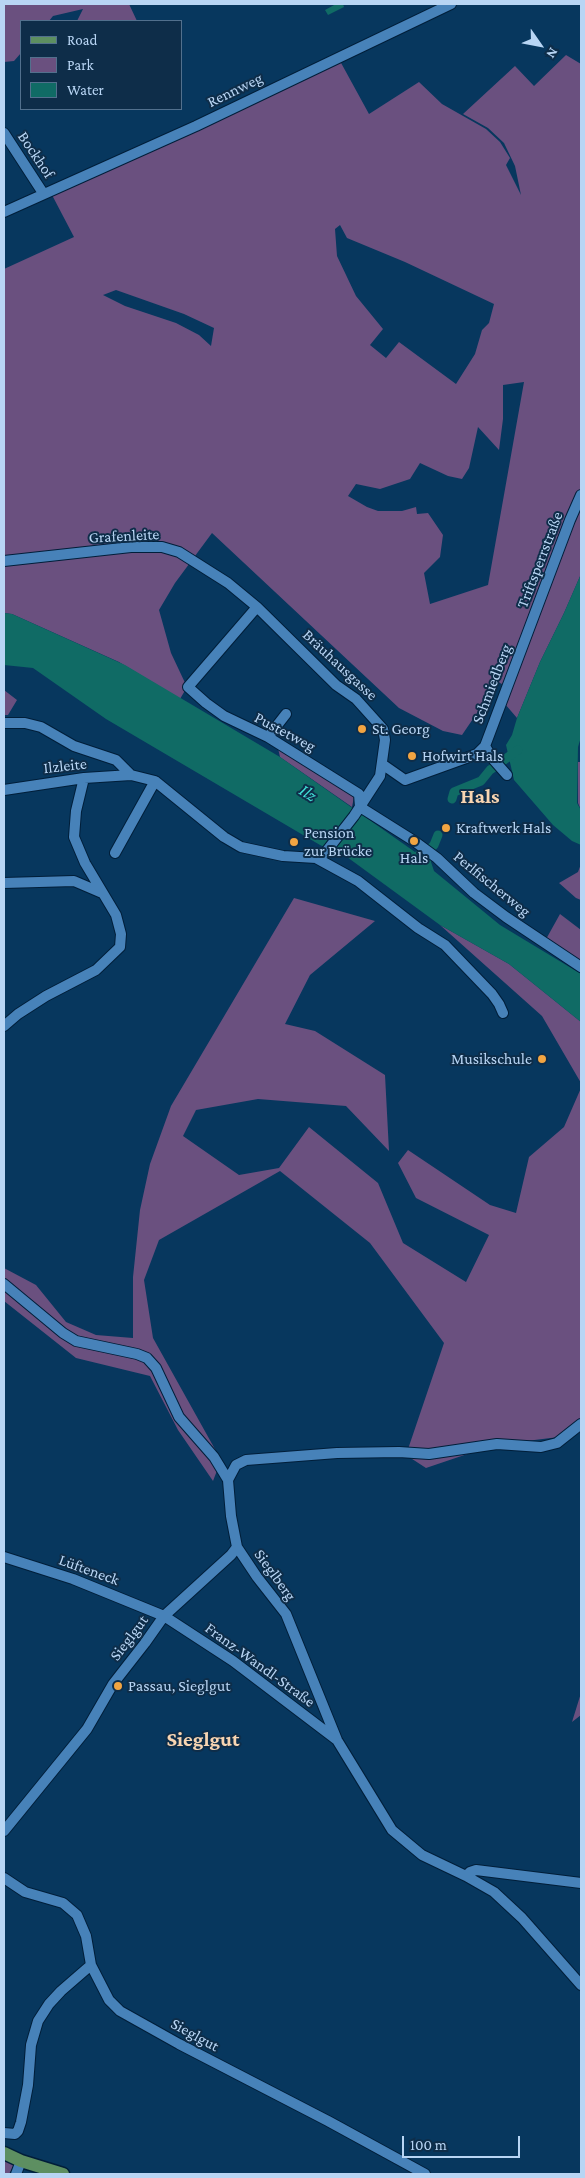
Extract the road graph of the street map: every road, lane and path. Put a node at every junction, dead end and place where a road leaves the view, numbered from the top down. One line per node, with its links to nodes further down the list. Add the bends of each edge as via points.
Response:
1 (451, 4): 3 (street, Rennweg, via 164,141)
2 (4, 134): 3 (street, Bockhof)
3 (44, 192): 4 (street, Rennweg)
4 (4, 212)
5 (581, 495): 8 (street, Triftsperrstraße)
6 (4, 561): 7 (street, Grafenleite, via 131,547 162,547 179,552 228,583)
7 (257, 607): 11 (street, Pustetweg, via 188,687 224,716); 13 (street, Bräuhausgasse, via 336,685 356,698 383,728)
8 (527, 635): 12 (street, Schmiedberg)
9 (286, 714): 11 (street)
10 (4, 723): 15 (street, via 42,727 74,746 116,760)
11 (268, 737): 19 (street, Pustetweg, via 360,794)
12 (485, 746): 13 (street, Schmiedberg, via 477,754 405,780); 14 (street)
13 (382, 764): 19 (street, Bräuhausgasse, via 380,776)
14 (504, 772)
15 (131, 775): 16 (street, Ilzleite); 17 (street)
16 (84, 778): 18 (street, Ilzleite); 23 (street, via 74,836)
17 (155, 781): 20 (street); 21 (street, via 241,847 282,856)
18 (4, 790)
19 (360, 807): 21 (street, Bräuhausgasse); 24 (street, Perlfischerweg, via 421,846 500,912)
20 (115, 853)
21 (320, 855): 25 (street, via 445,945 492,994)
22 (4, 883): 23 (street, via 74,881)
23 (102, 893): 26 (street, via 116,915 121,934 120,946 96,970 46,996)
24 (581, 967)
25 (503, 1013)
26 (4, 1026)
27 (4, 1284): 29 (street, via 76,1341 148,1358 179,1416 214,1457)
28 (581, 1424): 29 (street, via 557,1443 541,1447 496,1444 428,1454 336,1453 246,1460 236,1465)
29 (228, 1480): 30 (street, Sieglberg)
30 (237, 1547): 32 (street, Sieglgut); 33 (street, Sieglberg, via 286,1614)
31 (4, 1557): 32 (street, Lüfteneck, via 73,1579)
32 (164, 1616): 33 (street, Franz-Wandl-Straße, via 233,1661); 34 (street, Sieglgut, via 113,1684 87,1729)
33 (337, 1740): 35 (street, Sieglberg, via 392,1830 422,1855)
34 (4, 1831)
35 (466, 1876): 37 (street, via 476,1870); 39 (street, Sieglberg, via 494,1892 536,1933)
36 (4, 1878): 38 (street, Sieglgut, via 25,1892 58,1900 71,1908 86,1936)
37 (581, 1883)
38 (91, 1965): 40 (street, via 49,2004 38,2021 31,2045 22,2122 14,2134); 45 (street, Sieglgut, via 109,2000 120,2011)
39 (581, 1985)
40 (4, 2133)
41 (4, 2153): 42 (main road)
42 (21, 2161): 43 (street); 44 (main road)
43 (16, 2174)
44 (63, 2174)
45 (425, 2174)

